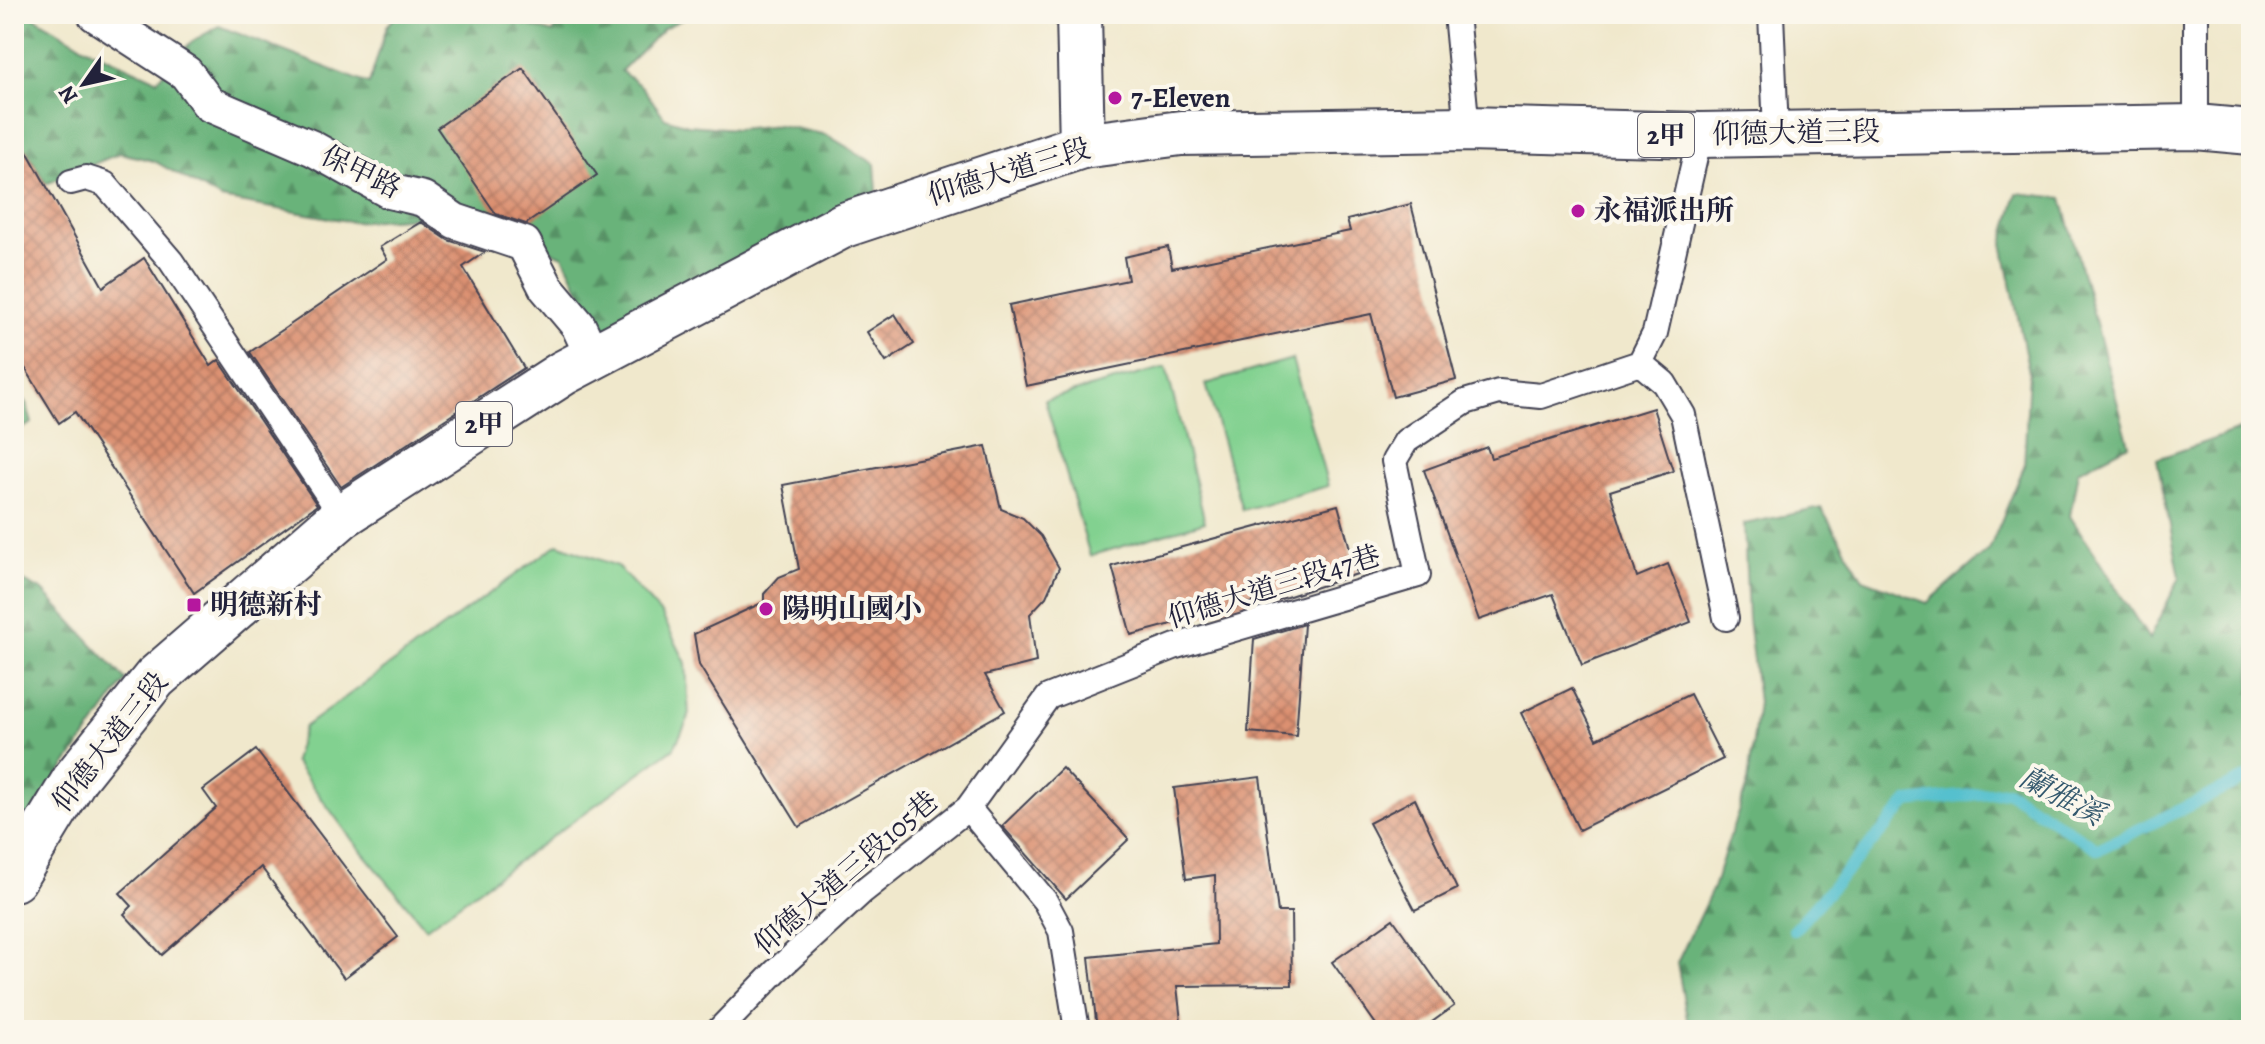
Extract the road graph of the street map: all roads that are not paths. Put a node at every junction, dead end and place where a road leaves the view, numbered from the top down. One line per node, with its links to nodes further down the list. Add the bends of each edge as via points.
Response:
1 (95, 14): 13 (street, 保甲路, via 186,73 209,104 312,148 389,191 423,199 455,221 524,244)
2 (1079, 14): 11 (main road)
3 (1456, 14): 7 (lane)
4 (1771, 14): 8 (lane)
5 (2196, 14): 6 (lane)
6 (2196, 127): 8 (main road, 仰德大道三段 / 2甲); 9 (main road, 仰德大道三段 / 2甲)
7 (1467, 129): 10 (main road, 仰德大道三段 / 2甲); 11 (main road, 仰德大道三段 / 2甲, via 1181,133)
8 (1776, 132): 10 (main road, 仰德大道三段 / 2甲)
9 (2251, 132)
10 (1700, 135): 14 (lane, via 1655,333)
11 (1082, 146): 13 (main road, 仰德大道三段 / 2甲, via 844,225)
12 (71, 182): 15 (lane, via 86,178 105,184 171,261)
13 (593, 357): 15 (main road, 仰德大道三段 / 2甲)
14 (1640, 363): 16 (lane, via 1664,383 1683,415); 17 (lane, 仰德大道三段47巷, via 1541,396 1499,392 1465,402 1406,441 1394,461 1418,575 1176,646 1048,697)
15 (342, 516): 18 (main road, 仰德大道三段 / 2甲, via 155,678 76,777)
16 (1726, 618)
17 (968, 808): 19 (lane, 仰德大道三段105巷, via 863,891); 20 (lane, 仰德大道三段105巷, via 1045,901 1061,931)
18 (14, 879)
19 (719, 1030)
20 (1077, 1030)

